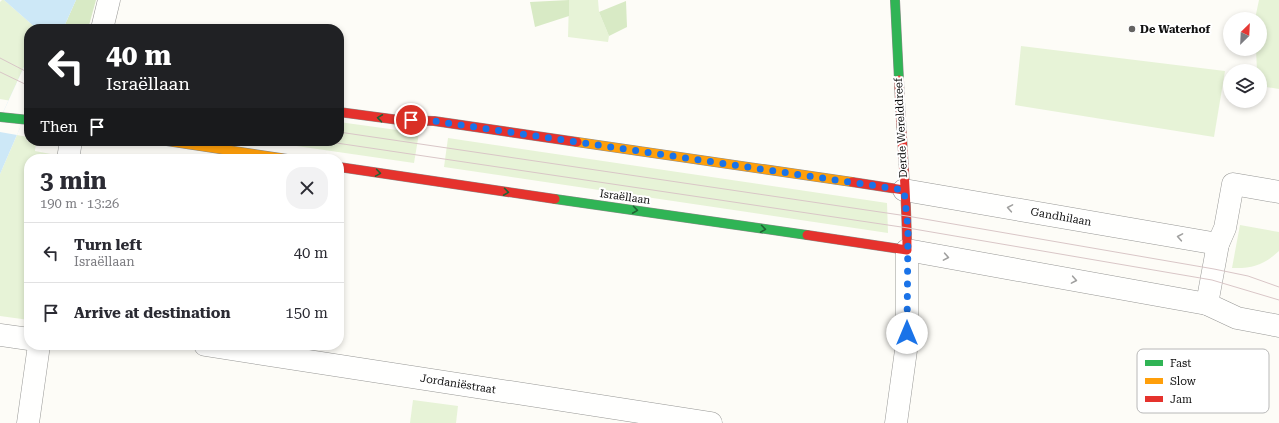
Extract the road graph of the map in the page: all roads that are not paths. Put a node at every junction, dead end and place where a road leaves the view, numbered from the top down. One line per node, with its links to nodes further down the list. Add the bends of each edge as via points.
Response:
1 (109, 0): 3 (street)
2 (895, 0): 10 (street, Derde Werelddreef)
3 (103, 24)
4 (344, 113): 10 (street, one-way to 4, via 434,121 399,120)
5 (0, 117): 6 (street)
6 (24, 119)
7 (200, 146): 8 (street)
8 (254, 154)
9 (344, 168): 13 (street, Israëllaan, one-way to 13)
10 (904, 190): 12 (street, Gandhilaan, one-way to 10); 13 (street, Derde Werelddreef)
11 (1279, 192): 12 (street, via 1233,184 1225,228)
12 (1218, 244): 14 (street)
13 (907, 250): 14 (street, one-way to 14); 22 (street, Derde Werelddreef, via 907,343)
14 (1207, 304): 15 (street, via 1237,318)
15 (1279, 326)
16 (0, 335): 17 (street)
17 (24, 338)
18 (38, 350): 20 (street)
19 (237, 350): 21 (street, Jordaniëstraat)
20 (28, 423)
21 (711, 423)
22 (896, 423)

